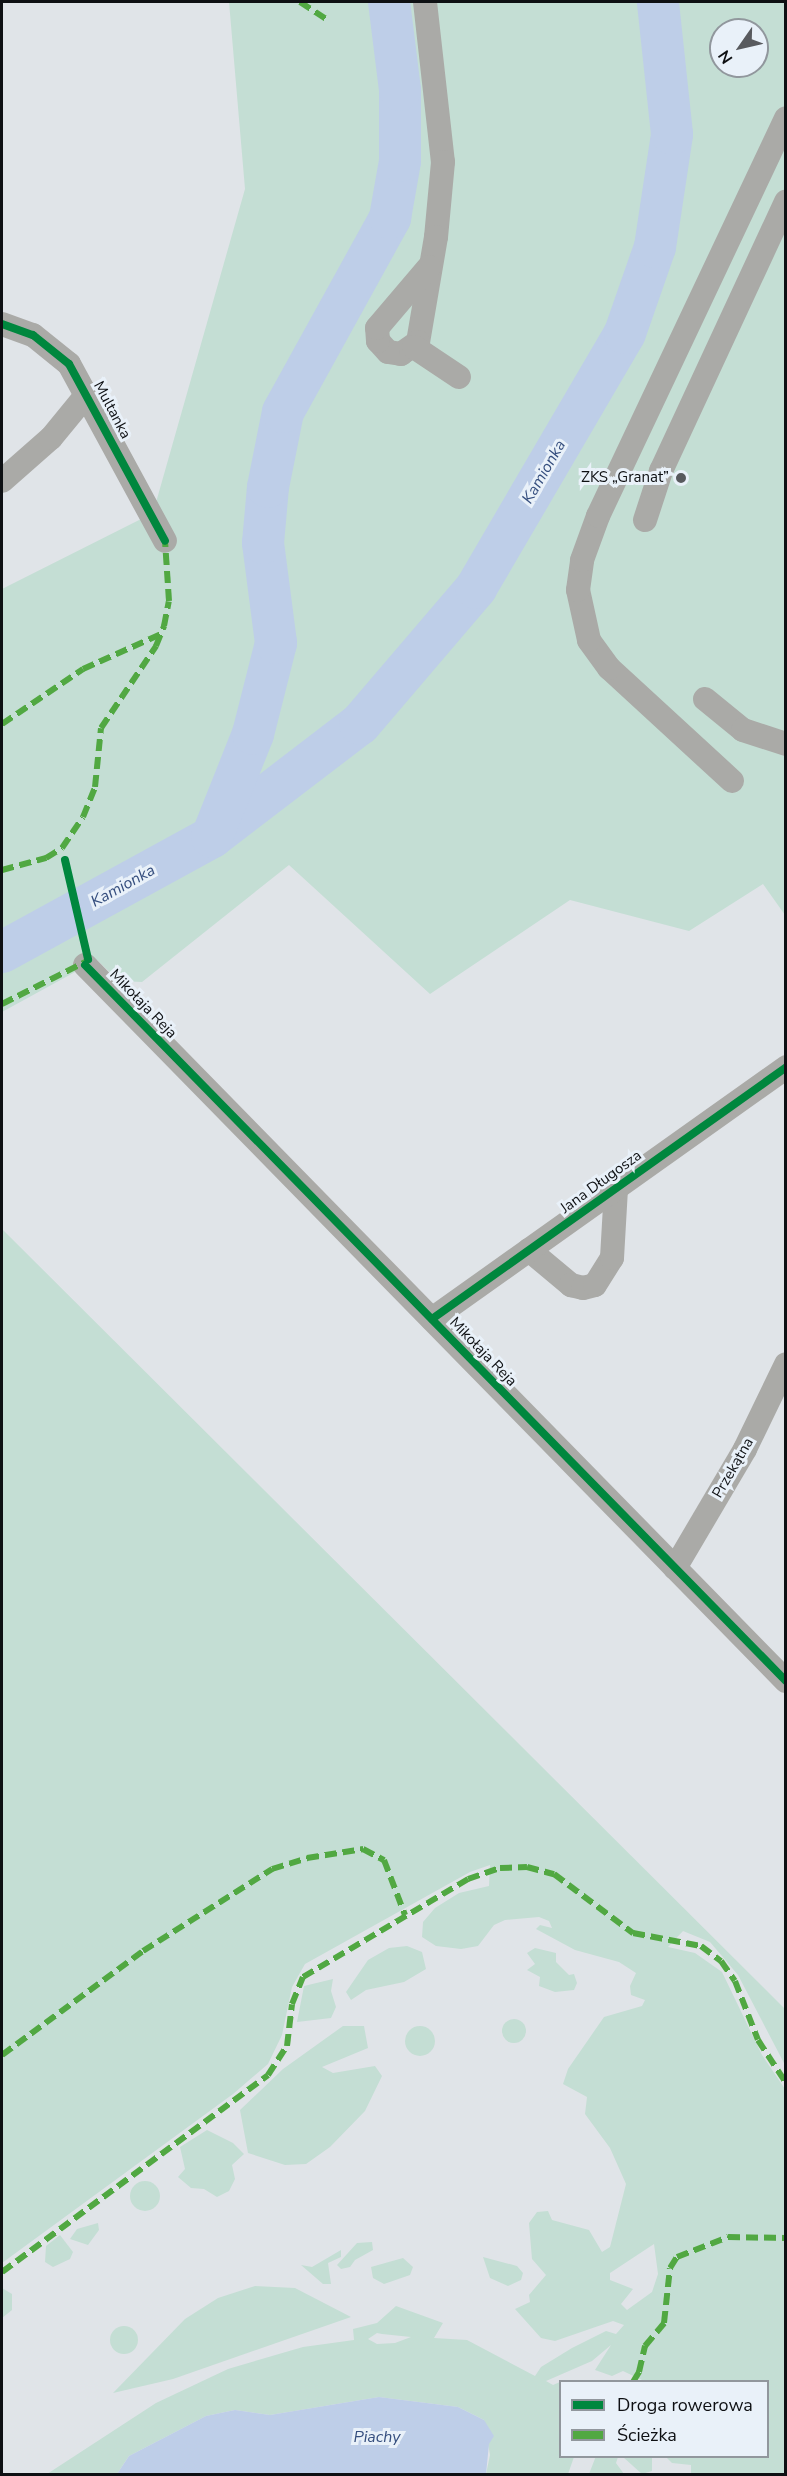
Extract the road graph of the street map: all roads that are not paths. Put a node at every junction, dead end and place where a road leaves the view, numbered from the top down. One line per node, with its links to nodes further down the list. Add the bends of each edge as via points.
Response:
1 (425, 2): 4 (street, via 443,162)
2 (786, 118): 14 (street, via 598,516 582,560 578,590 589,640 603,661)
3 (786, 202): 10 (street, via 661,471)
4 (429, 267): 6 (street, via 420,336); 6 (street, via 377,328 378,341 388,352 401,354)
5 (2, 324): 8 (street, Multanka, via 33,335 69,364)
6 (414, 347): 7 (street)
7 (459, 377)
8 (88, 393): 9 (street, via 51,438); 11 (street, Multanka)
9 (2, 481)
10 (645, 520)
11 (165, 542)
12 (705, 699): 13 (street, via 743,730)
13 (786, 744)
14 (732, 781)
15 (85, 965): 19 (street, Mikołaja Reja)
16 (786, 1067): 17 (street, Jana Długosza)
17 (616, 1188): 18 (street, Jana Długosza); 18 (street, via 612,1258 595,1285 571,1285)
18 (529, 1250): 19 (street, Jana Długosza)
19 (432, 1319): 21 (street, Mikołaja Reja)
20 (786, 1364): 21 (street, Przekątna, via 745,1449)
21 (675, 1568): 22 (street, Mikołaja Reja)
22 (786, 1681)

